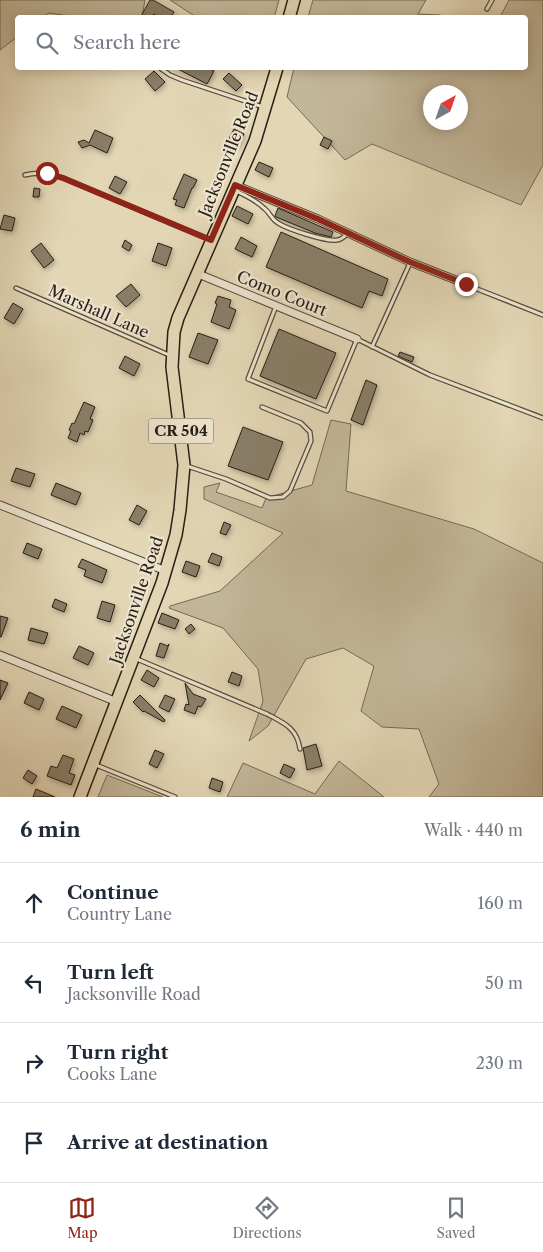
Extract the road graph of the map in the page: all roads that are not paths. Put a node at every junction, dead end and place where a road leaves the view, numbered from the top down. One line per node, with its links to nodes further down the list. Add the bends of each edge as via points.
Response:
1 (294, 0): 4 (main road)
2 (492, 0): 3 (lane)
3 (487, 9)
4 (290, 15)
5 (163, 70): 7 (lane, via 182,80)
6 (277, 70): 7 (main road, Jacksonville Road / CR 504)
7 (266, 108): 9 (main road, Jacksonville Road / CR 504)
8 (26, 176): 11 (lane, via 36,172 63,178)
9 (234, 187): 10 (street); 10 (lane, via 254,199 279,225 323,239 340,240); 11 (main road, Jacksonville Road / CR 504)
10 (349, 233): 12 (street)
11 (211, 240): 13 (main road, Jacksonville Road / CR 504)
12 (410, 262): 14 (street); 19 (lane)
13 (196, 273): 16 (street, Como Court); 20 (main road, Jacksonville Road / CR 504, via 178,318)
14 (466, 284): 17 (lane)
15 (16, 288): 20 (lane, Marshall Lane)
16 (276, 305): 18 (street, Como Court); 18 (lane, via 248,379 327,411)
17 (543, 315)
18 (357, 339): 19 (lane)
19 (372, 347): 22 (lane, via 430,375)
20 (172, 356): 23 (main road, Jacksonville Road / CR 504)
21 (262, 407): 23 (lane, via 301,422 310,432 311,441 290,491 283,497 270,498)
22 (543, 418)
23 (184, 466): 25 (main road, Jacksonville Road / CR 504, via 176,535)
24 (0, 505): 25 (street)
25 (166, 571): 27 (main road, Jacksonville Road / CR 504)
26 (0, 655): 28 (street)
27 (134, 658): 28 (main road, Jacksonville Road / CR 504); 29 (lane, via 284,723 299,739)
28 (117, 702): 30 (main road, Jacksonville Road / CR 504)
29 (300, 749)
30 (93, 763): 31 (main road, Jacksonville Road / CR 504); 32 (lane)
31 (80, 797)
32 (175, 797)

